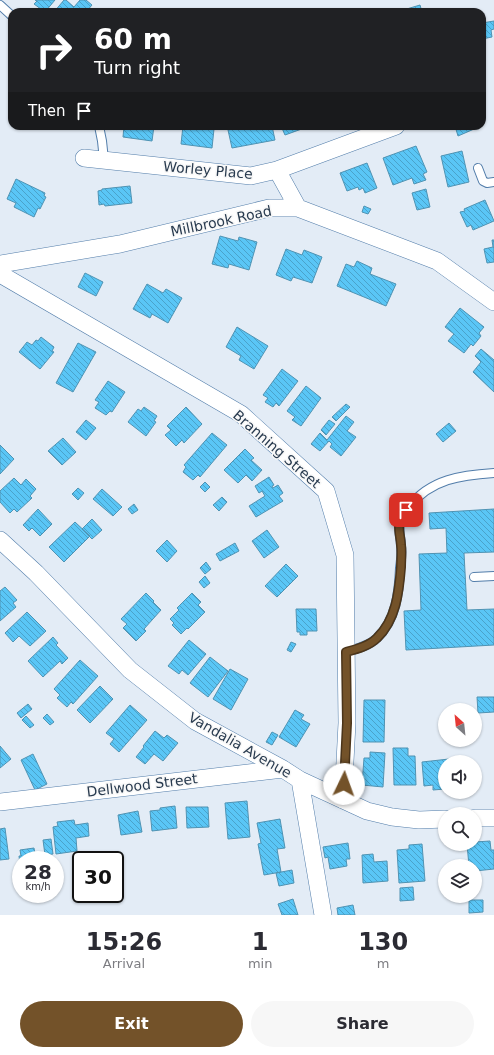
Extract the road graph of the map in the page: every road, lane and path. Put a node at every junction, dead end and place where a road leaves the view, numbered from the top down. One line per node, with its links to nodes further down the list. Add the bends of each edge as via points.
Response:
1 (0, 5): 2 (lane)
2 (8, 12)
3 (100, 130): 6 (lane)
4 (385, 130): 8 (street, Worley Place)
5 (84, 158): 6 (street, Worley Place)
6 (104, 160): 8 (street, Worley Place, via 251,176)
7 (478, 168): 9 (lane, via 483,181)
8 (277, 170): 10 (street)
9 (494, 182)
10 (298, 208): 11 (street, Millbrook Road, via 269,208 120,244); 13 (street, Millbrook Road, via 437,262)
11 (0, 264)
12 (0, 274): 18 (street, Branning Street, via 241,414 326,491 345,555)
13 (494, 302)
14 (494, 473): 18 (lane, via 470,474 436,484 411,504 401,517 398,529 402,546 400,589 394,612 386,628 376,639)
15 (0, 540): 19 (street, Vandalia Avenue, via 36,573 130,670 195,721)
16 (494, 576): 17 (lane)
17 (474, 577)
18 (346, 652): 21 (street, Branning Street, via 347,723)
19 (283, 769): 20 (street, Vandalia Avenue); 22 (street, Dellwood Street)
20 (300, 780): 21 (street, Vandalia Avenue); 26 (street)
21 (343, 800): 25 (street, Vandalia Avenue, via 367,811 392,817)
22 (0, 802)
23 (482, 818): 24 (street)
24 (494, 818)
25 (438, 819)
26 (322, 915)

